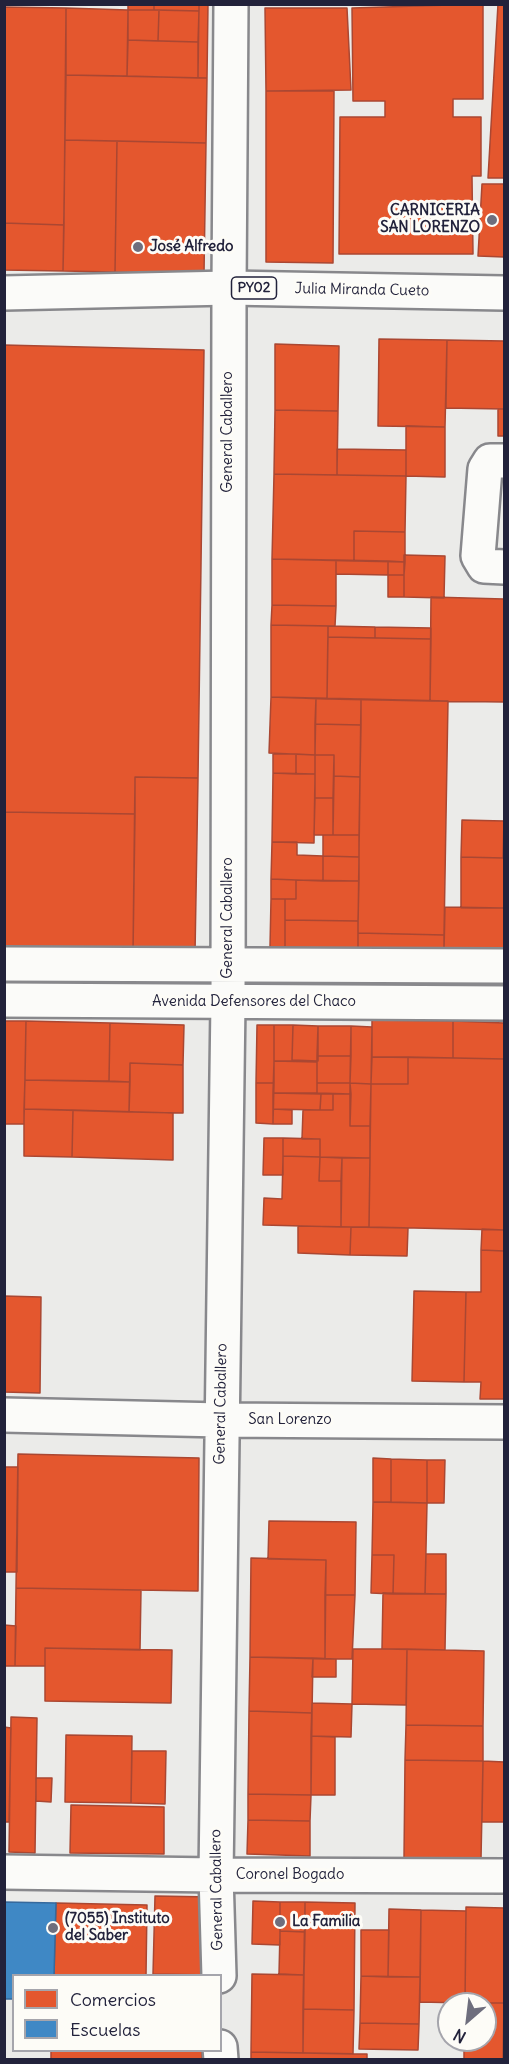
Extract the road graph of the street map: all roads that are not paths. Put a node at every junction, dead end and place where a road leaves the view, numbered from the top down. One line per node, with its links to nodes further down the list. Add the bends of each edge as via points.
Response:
1 (231, 4): 2 (main road, General Caballero)
2 (229, 288): 3 (main road, Julia Miranda Cueto / PY02); 4 (main road, Julia Miranda Cueto / PY02); 7 (main road, General Caballero)
3 (4, 293)
4 (504, 293)
5 (504, 460): 6 (main road, via 490,461 485,469 477,556 484,566)
6 (504, 567)
7 (228, 963): 8 (main road); 9 (main road); 11 (main road, General Caballero)
8 (4, 964)
9 (504, 966)
10 (4, 1000): 11 (main road, Avenida Defensores del Chaco)
11 (228, 1002): 12 (main road, Avenida Defensores del Chaco); 14 (main road, General Caballero)
12 (504, 1003)
13 (4, 1415): 14 (main road, San Lorenzo)
14 (221, 1420): 15 (main road, San Lorenzo); 17 (main road, General Caballero)
15 (504, 1422)
16 (4, 1872): 17 (main road, Coronel Bogado)
17 (216, 1875): 18 (main road, Coronel Bogado); 19 (main road, General Caballero)
18 (504, 1876)
19 (219, 1974)

